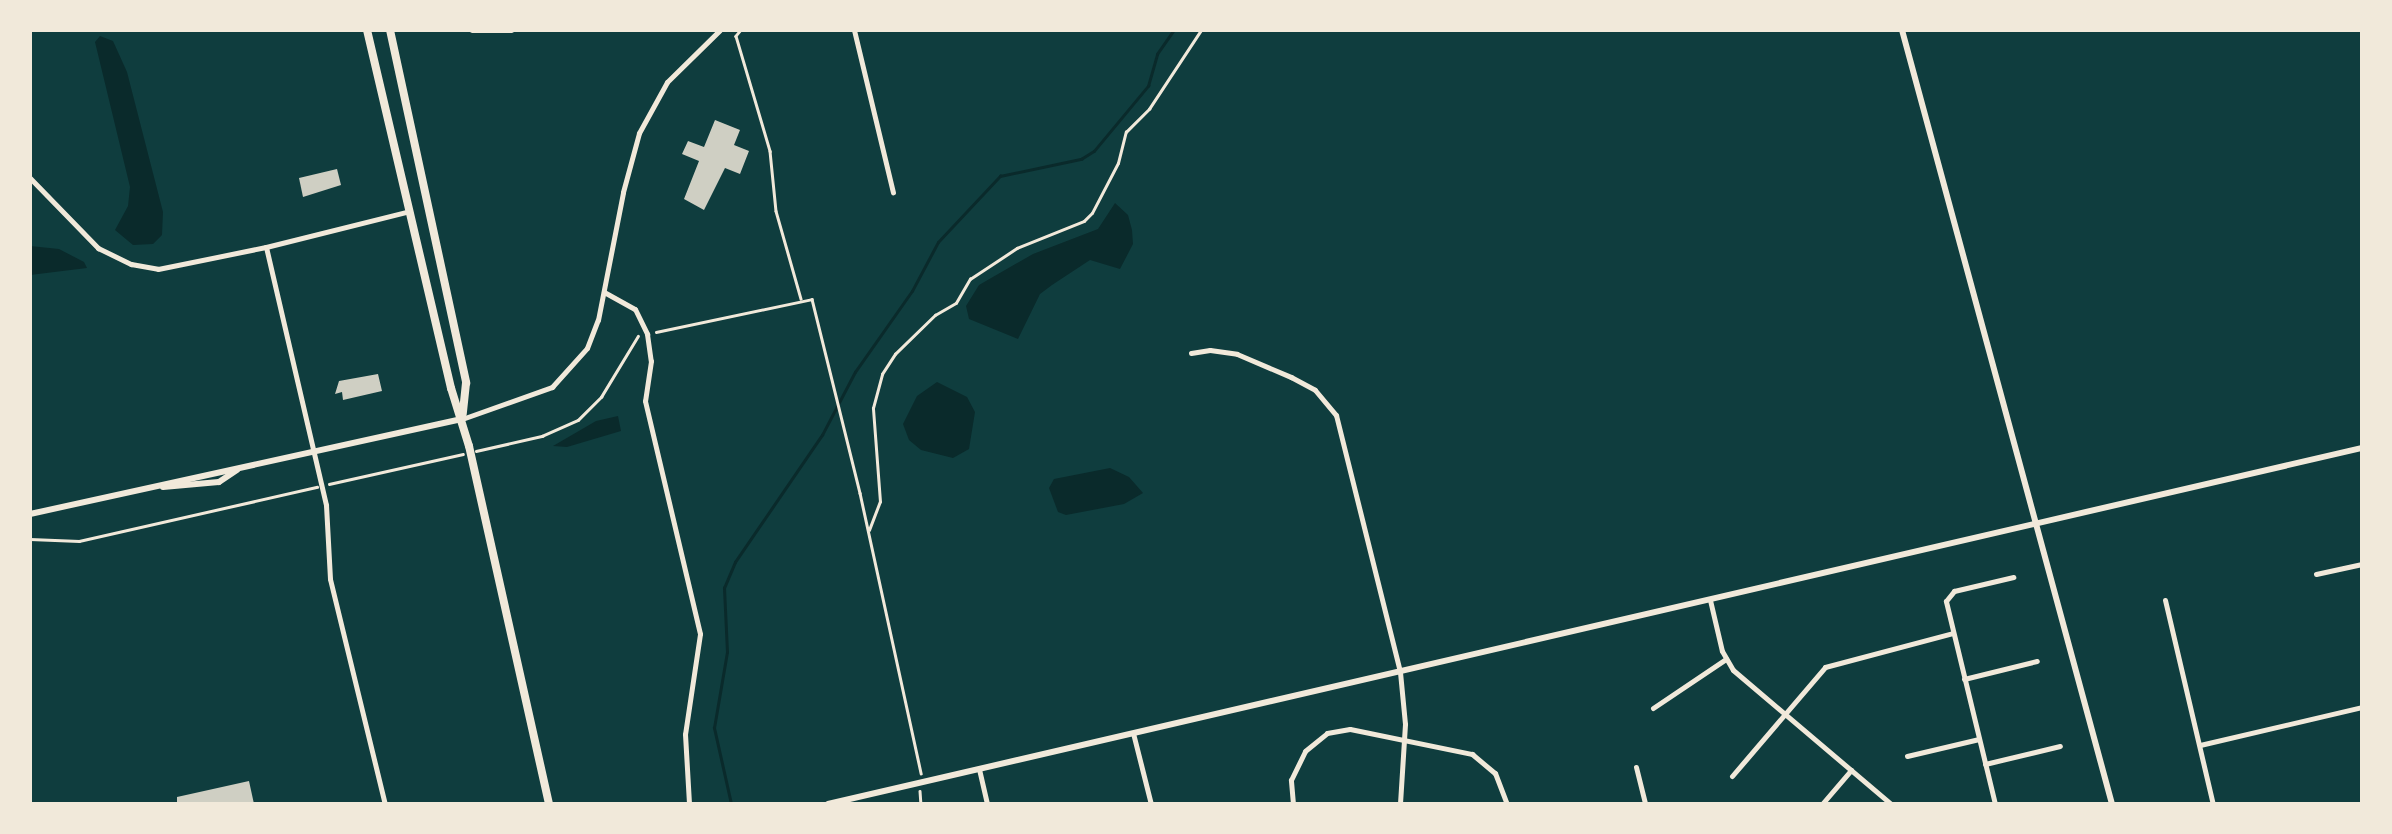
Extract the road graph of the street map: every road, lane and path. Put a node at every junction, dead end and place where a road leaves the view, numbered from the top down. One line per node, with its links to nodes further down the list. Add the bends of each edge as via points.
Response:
1 (367, 30): 12 (main road)
2 (390, 30): 18 (main road, via 466,383)
3 (472, 30): 4 (street)
4 (511, 30)
5 (720, 30): 14 (street, via 667,82 644,122)
6 (742, 30): 15 (path, via 736,36 770,151 776,211)
7 (854, 30): 11 (street)
8 (1201, 30): 23 (path, via 1126,132 1092,213 970,280 956,303 895,354 873,408 880,502)
9 (1902, 30): 22 (street)
10 (30, 178): 13 (street, via 83,236 131,264 168,269)
11 (893, 192)
12 (410, 210): 13 (street); 18 (main road)
13 (266, 248): 20 (street)
14 (604, 292): 16 (street, via 635,309); 18 (street, via 588,348 558,382)
15 (801, 300): 16 (path); 23 (path, via 812,299)
16 (648, 334): 24 (path, via 636,337 591,408 538,437 79,541); 53 (street, via 645,401 700,634 685,734)
17 (1191, 353): 33 (street, via 1237,354 1291,377 1315,390 1336,416)
18 (462, 419): 20 (street); 52 (main road)
19 (2362, 448): 22 (street)
20 (314, 452): 21 (street); 51 (street, via 326,506 330,579)
21 (30, 514)
22 (2040, 524): 28 (street); 65 (street)
23 (869, 531): 48 (path)
24 (30, 539)
25 (2362, 564): 26 (street)
26 (2316, 574)
27 (2013, 576): 30 (street, via 1950,594)
28 (1710, 600): 31 (street); 33 (street)
29 (2165, 600): 42 (street)
30 (1952, 632): 34 (street); 37 (street, via 1832,664)
31 (1726, 660): 36 (street); 37 (street)
32 (2037, 661): 34 (street)
33 (1400, 672): 38 (street); 39 (street)
34 (1964, 679): 40 (street)
35 (2362, 707): 42 (street)
36 (1653, 708)
37 (1783, 714): 47 (street); 49 (street)
38 (1133, 734): 46 (street); 57 (street)
39 (1404, 738): 58 (street, via 1355,730 1326,734 1297,762); 59 (street); 60 (street, via 1478,757 1499,779)
40 (1978, 738): 43 (street); 44 (street)
41 (2060, 746): 44 (street)
42 (2200, 746): 66 (street)
43 (1906, 756)
44 (1985, 764): 64 (street)
45 (1636, 767): 61 (street)
46 (978, 769): 54 (street); 56 (street)
47 (1850, 770): 62 (street); 63 (street)
48 (921, 774)
49 (1732, 776)
50 (920, 798): 55 (path)
51 (385, 804)
52 (549, 804)
53 (689, 804)
54 (828, 804)
55 (921, 804)
56 (987, 804)
57 (1151, 804)
58 (1293, 804)
59 (1400, 804)
60 (1508, 804)
61 (1645, 804)
62 (1822, 804)
63 (1891, 804)
64 (1995, 804)
65 (2112, 804)
66 (2213, 804)

